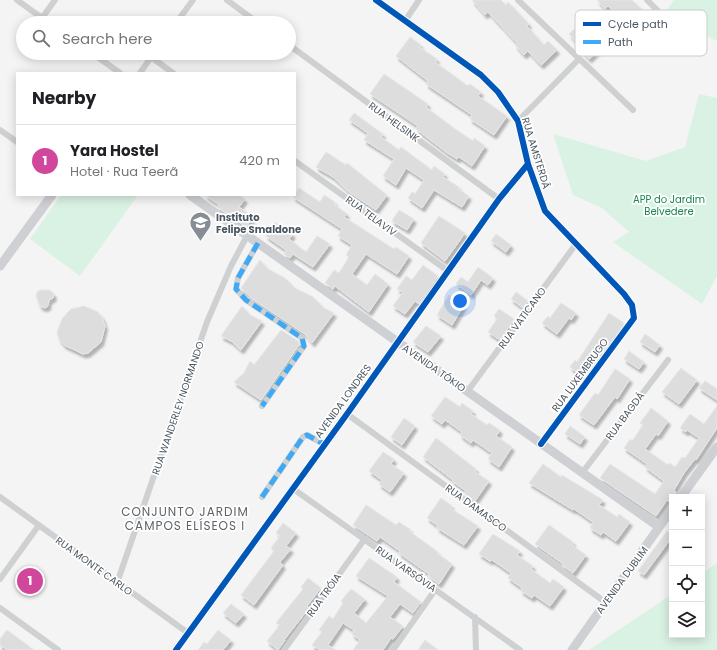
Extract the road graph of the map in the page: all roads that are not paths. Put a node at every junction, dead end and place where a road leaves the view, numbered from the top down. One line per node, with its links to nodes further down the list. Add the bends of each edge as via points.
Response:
1 (17, 0): 10 (street)
2 (55, 0): 11 (street)
3 (193, 0): 12 (street)
4 (227, 0): 13 (street)
5 (376, 0): 14 (street, RUA AMSTERDÃ)
6 (420, 0): 14 (street)
7 (518, 0): 16 (street)
8 (647, 0): 9 (street)
9 (658, 10)
10 (39, 16)
11 (43, 16)
12 (181, 16)
13 (249, 16)
14 (405, 21): 26 (street, RUA AMSTERDÃ, via 490,83)
15 (296, 51): 33 (street, RUA HELSINK)
16 (575, 55)
17 (576, 56): 18 (street)
18 (579, 59): 25 (street); 26 (street)
19 (102, 60): 22 (street)
20 (149, 60): 23 (street)
21 (158, 60): 24 (street)
22 (119, 72)
23 (141, 72)
24 (172, 72)
25 (633, 110)
26 (518, 121): 30 (street, RUA AMSTERDÃ)
27 (0, 130): 28 (street)
28 (16, 141)
29 (296, 162): 38 (street, RUA TELAVIV)
30 (528, 164): 33 (street, AVENIDA LONDRES); 36 (street, RUA AMSTERDÃ, via 545,211)
31 (51, 196): 37 (street)
32 (191, 196): 34 (street, AVENIDA TÓKIO)
33 (499, 199): 38 (street, AVENIDA LONDRES)
34 (247, 236): 35 (street, AVENIDA TÓKIO); 58 (street, RUA WANDERLEY NORMANDO, via 207,322)
35 (258, 243): 40 (street, AVENIDA TÓKIO); 43 (street, via 238,278 236,289 246,300 302,338 304,346)
36 (576, 244): 39 (street, RUA AMSTERDÃ, via 624,294 632,305); 42 (street, RUA VATICANO)
37 (0, 266)
38 (448, 272): 40 (street, AVENIDA LONDRES)
39 (634, 318): 46 (street, RUA LUXEMBRUGO)
40 (398, 343): 42 (street, AVENIDA TÓKIO); 44 (street, AVENIDA LONDRES)
41 (668, 360): 48 (street, RUA BAGDÁ)
42 (467, 392): 46 (street, AVENIDA TÓKIO)
43 (262, 406)
44 (347, 414): 45 (street, AVENIDA LONDRES); 60 (street, RUA DAMASCO)
45 (324, 444): 49 (street, AVENIDA LONDRES); 52 (street, via 307,435 302,436)
46 (541, 444): 48 (street, AVENIDA TÓKIO)
47 (717, 447): 50 (street)
48 (582, 473): 55 (street, AVENIDA TÓKIO)
49 (292, 488): 56 (street, RUA VARSÓVIA); 63 (street, AVENIDA LONDRES)
50 (683, 494)
51 (0, 497): 54 (street, RUA MONTE CARLO)
52 (262, 497)
53 (669, 513): 55 (street, AVENIDA DUBLIM)
54 (39, 525): 57 (street); 58 (street, RUA MONTE CARLO)
55 (659, 527): 60 (street, AVENIDA DUBLIM)
56 (364, 540): 59 (street, RUA VARSÓVIA); 66 (street, RUA TRÓIA)
57 (0, 579)
58 (117, 583): 63 (street, RUA MONTE CARLO)
59 (435, 590): 62 (street, RUA VARSÓVIA); 67 (street)
60 (605, 602): 70 (street, AVENIDA DUBLIM)
61 (0, 608): 64 (street)
62 (475, 617): 68 (street); 69 (street, RUA VARSÓVIA)
63 (188, 633): 65 (street, AVENIDA LONDRES)
64 (58, 650)
65 (176, 650)
66 (284, 650)
67 (393, 650)
68 (476, 650)
69 (520, 650)
70 (572, 650)

